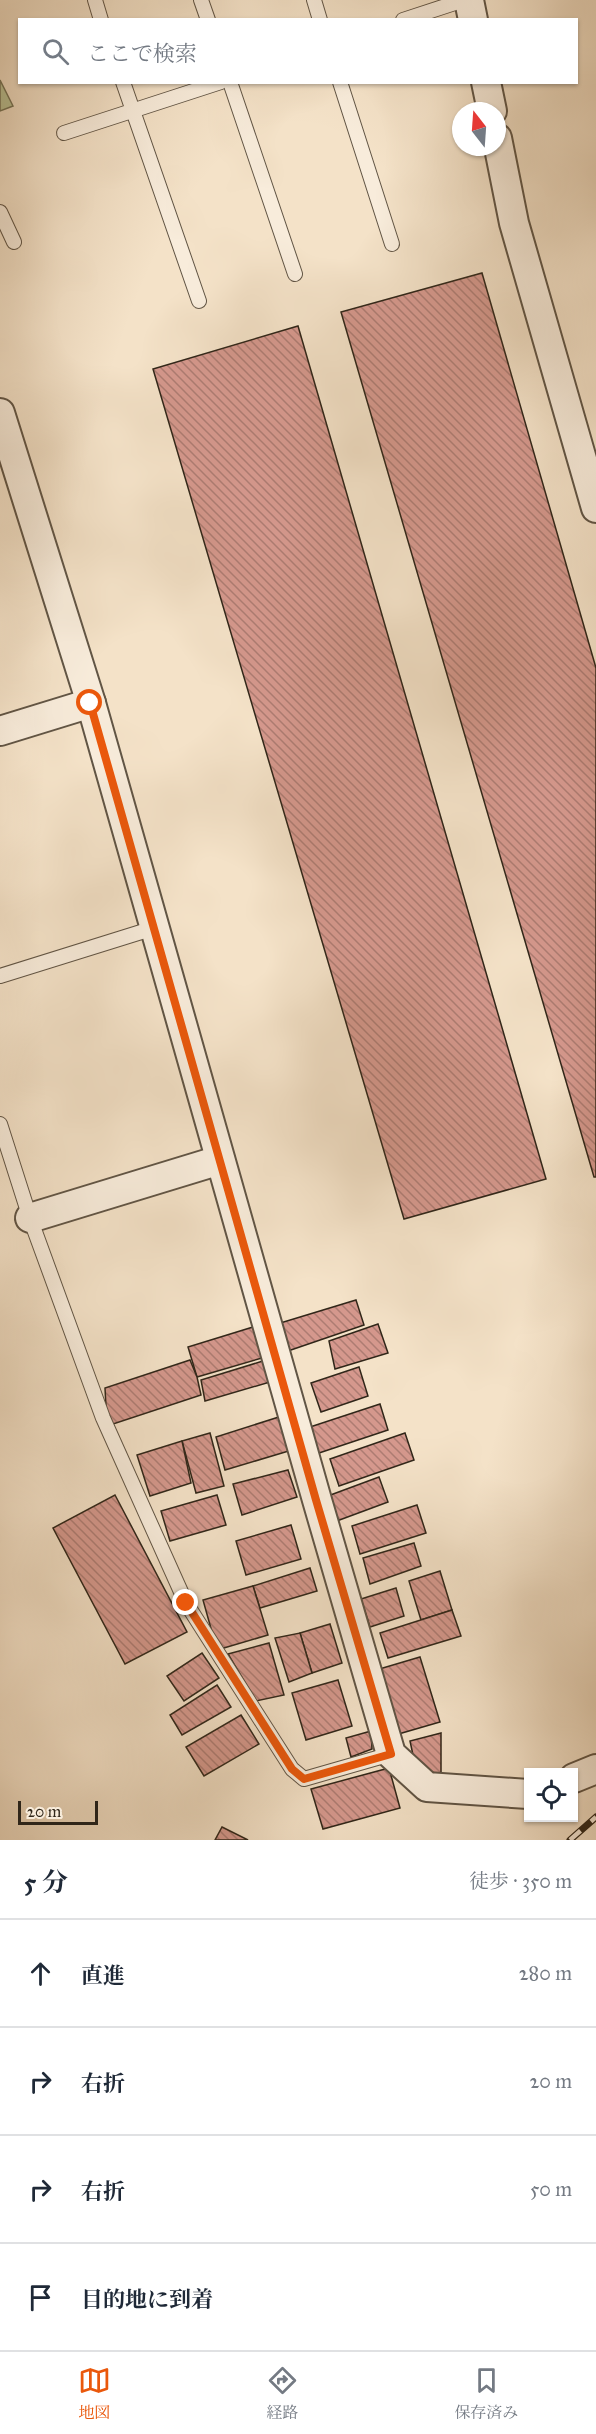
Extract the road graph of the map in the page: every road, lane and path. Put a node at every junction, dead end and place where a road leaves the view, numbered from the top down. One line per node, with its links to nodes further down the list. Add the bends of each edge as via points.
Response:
1 (95, 0): 6 (lane)
2 (201, 0): 7 (lane)
3 (314, 0): 8 (lane)
4 (464, 0): 9 (lane)
5 (469, 0): 10 (street)
6 (100, 18)
7 (207, 18)
8 (319, 18)
9 (409, 18)
10 (473, 18)
11 (124, 84): 17 (lane)
12 (215, 84): 17 (lane)
13 (231, 84): 23 (lane)
14 (341, 84): 22 (lane)
15 (486, 84): 16 (street)
16 (490, 102)
17 (133, 110): 18 (lane); 24 (lane)
18 (64, 133)
19 (501, 156): 26 (street, via 514,223)
20 (0, 212): 21 (lane)
21 (14, 242)
22 (392, 244)
23 (295, 274)
24 (198, 301)
25 (0, 413): 27 (street)
26 (586, 439): 28 (street)
27 (9, 482): 29 (street)
28 (596, 508)
29 (90, 703): 30 (street); 31 (street)
30 (0, 731)
31 (154, 928): 32 (lane); 34 (street)
32 (0, 976)
33 (0, 1124): 35 (lane)
34 (220, 1160): 35 (street); 36 (street)
35 (30, 1218): 36 (lane, via 103,1418 186,1603 292,1769 304,1779)
36 (391, 1754): 39 (street, via 427,1787)
37 (596, 1769): 38 (street)
38 (578, 1776)
39 (524, 1794)

